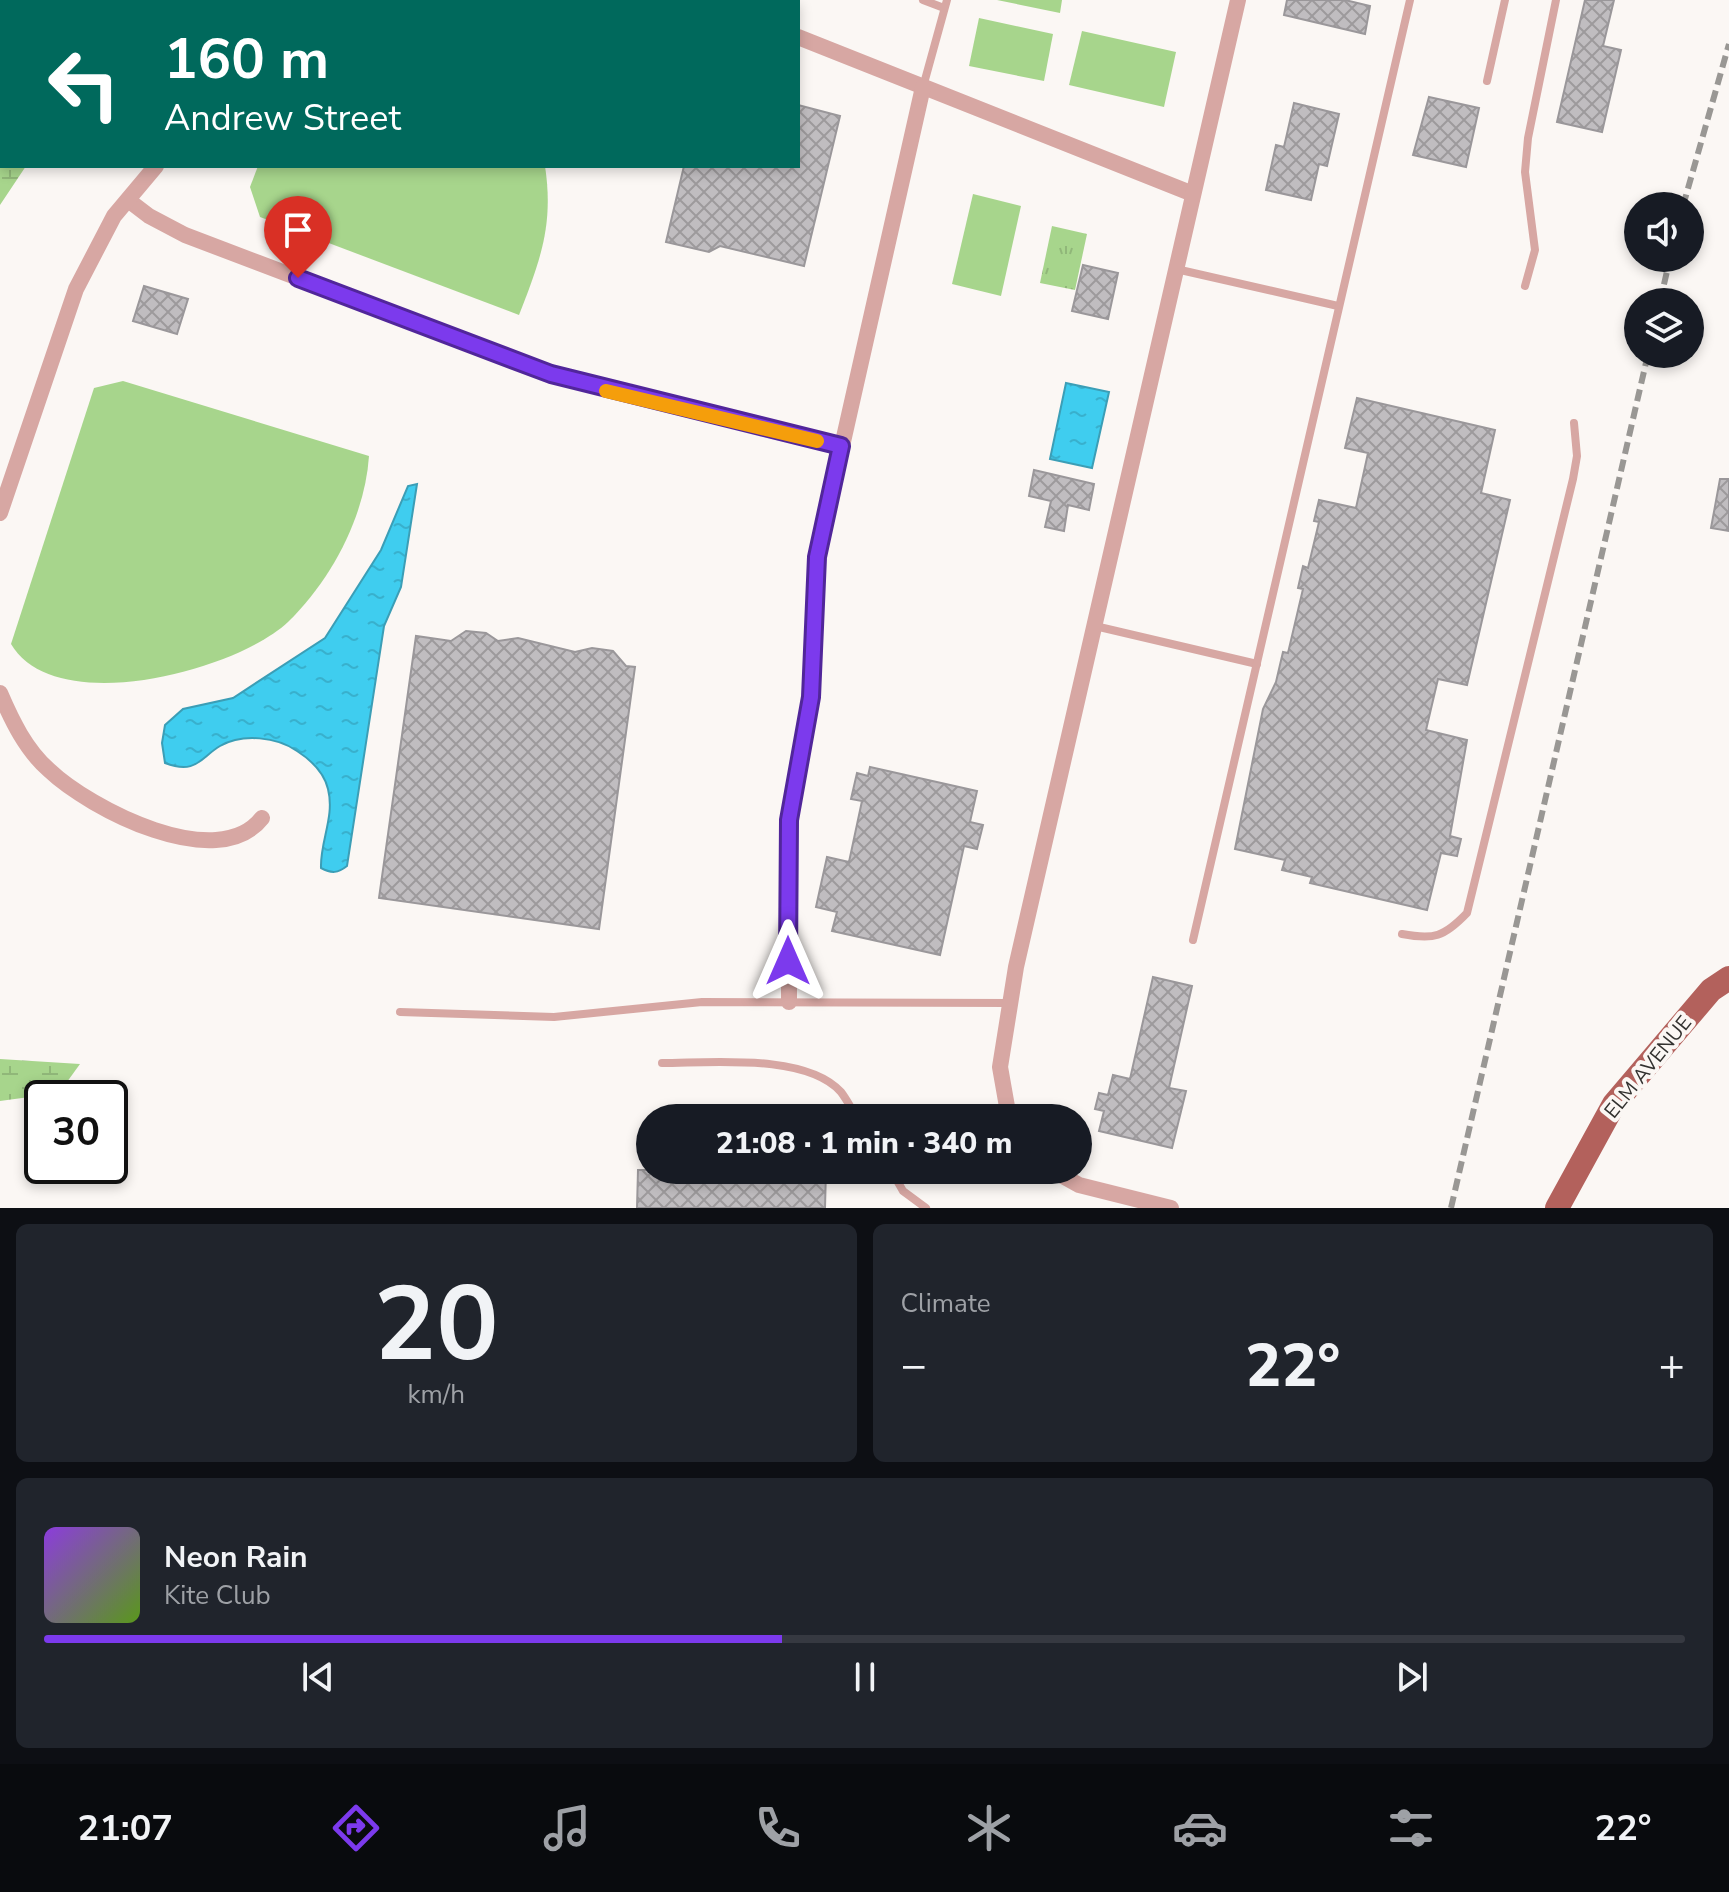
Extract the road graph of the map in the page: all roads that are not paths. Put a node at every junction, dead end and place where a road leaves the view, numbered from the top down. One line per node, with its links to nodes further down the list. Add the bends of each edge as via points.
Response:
1 (923, 0): 6 (lane)
2 (1238, 0): 11 (street)
3 (1410, 0): 15 (lane)
4 (1505, 0): 8 (lane)
5 (1556, 0): 14 (lane, via 1528,138 1525,172 1535,250)
6 (945, 4): 9 (lane)
7 (800, 38): 9 (street)
8 (1487, 81)
9 (923, 87): 11 (street); 17 (street)
10 (154, 168): 12 (street)
11 (1193, 194): 13 (street)
12 (128, 200): 17 (street, via 185,235 551,374); 18 (street, via 76,289)
13 (1176, 269): 15 (lane); 19 (street)
14 (1525, 286)
15 (1338, 306): 20 (lane)
16 (1574, 423): 23 (lane, via 1573,479 1467,913 1430,939)
17 (841, 446): 26 (street, via 817,557 811,697 789,820)
18 (0, 513)
19 (1094, 626): 20 (lane); 27 (street)
20 (1257, 664): 24 (lane)
21 (0, 693): 22 (street, via 18,731 47,769 98,806 131,822 218,840 239,838)
22 (262, 818)
23 (1402, 934)
24 (1193, 940)
25 (1729, 978): 36 (main road, ELM AVENUE, via 1711,990 1614,1104)
26 (789, 1002): 27 (lane); 28 (lane, via 702,1002 554,1017)
27 (1009, 1003): 31 (street, via 1000,1067)
28 (400, 1012)
29 (662, 1063): 30 (lane, via 763,1063 808,1072 839,1090)
30 (848, 1104)
31 (1007, 1104)
32 (899, 1184): 34 (lane)
33 (1077, 1184): 35 (street)
34 (926, 1208)
35 (1171, 1208)
36 (1557, 1208)

